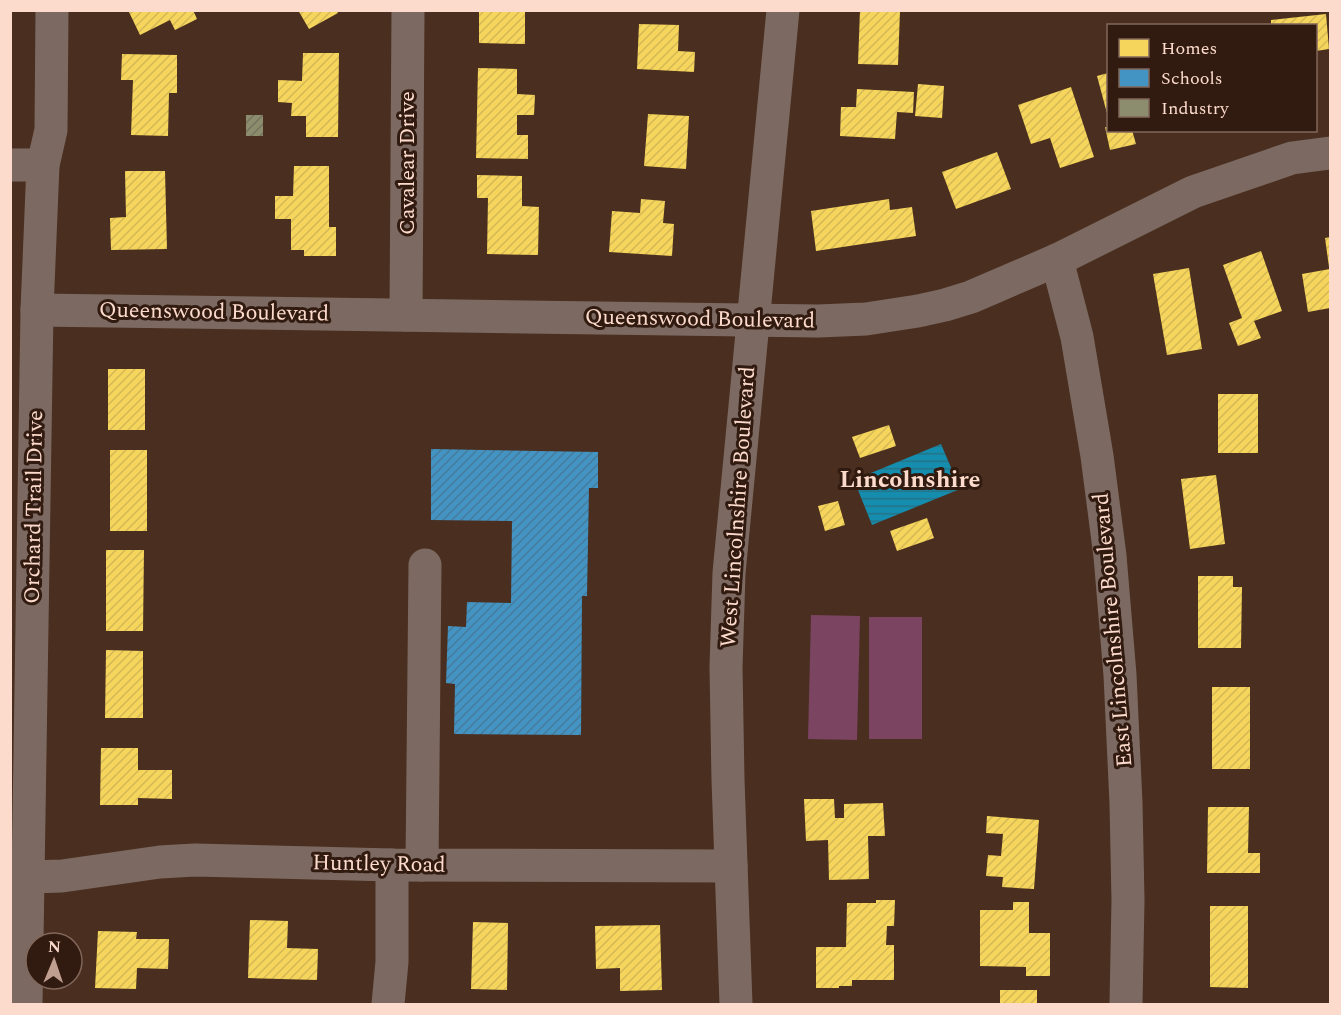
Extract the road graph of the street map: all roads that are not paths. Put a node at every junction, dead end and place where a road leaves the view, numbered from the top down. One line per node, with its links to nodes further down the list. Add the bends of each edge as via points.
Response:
1 (52, 10): 6 (street, Orchard Trail Drive, via 51,130)
2 (408, 10): 9 (street, Cavalear Drive)
3 (783, 10): 10 (street, West Lincolnshire Boulevard)
4 (1330, 153): 7 (street, Queenswood Boulevard, via 1292,158 1193,192)
5 (10, 165): 6 (street)
6 (43, 165): 8 (street, Orchard Trail Drive)
7 (1057, 260): 10 (street, Queenswood Boulevard, via 971,297 918,311 866,319); 18 (street, East Lincolnshire Boulevard, via 1077,337 1110,556 1126,803)
8 (37, 310): 9 (street, Queenswood Boulevard); 14 (street, Orchard Trail Drive)
9 (406, 315): 10 (street, Queenswood Boulevard)
10 (752, 319): 13 (street, West Lincolnshire Boulevard, via 729,573 726,667)
11 (425, 565): 12 (street)
12 (407, 865): 13 (street, Huntley Road); 14 (street, Huntley Road, via 195,860); 16 (street)
13 (731, 866): 17 (street, West Lincolnshire Boulevard)
14 (28, 877): 15 (street, Orchard Trail Drive)
15 (26, 1005)
16 (388, 1005)
17 (736, 1005)
18 (1126, 1005)

